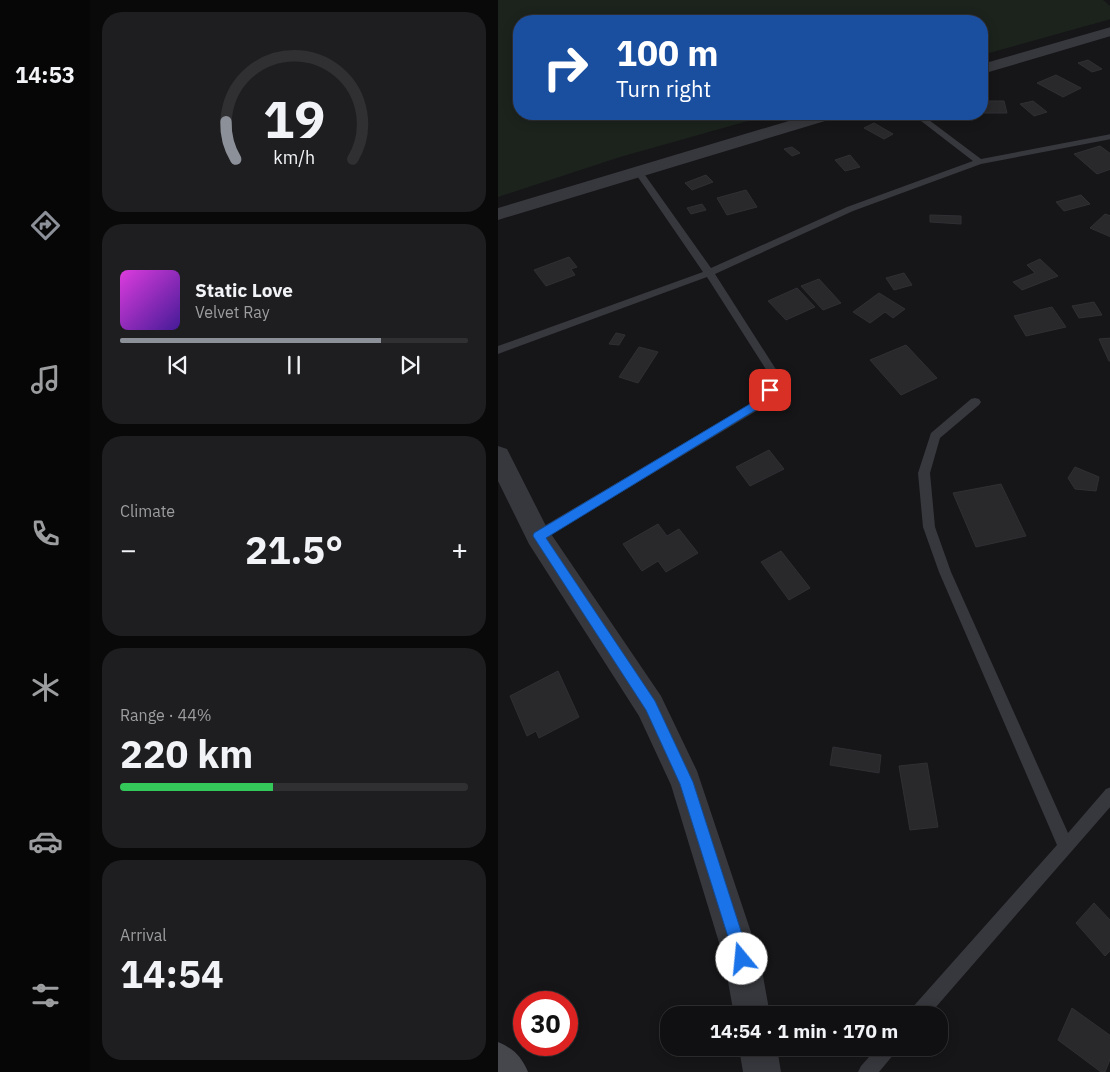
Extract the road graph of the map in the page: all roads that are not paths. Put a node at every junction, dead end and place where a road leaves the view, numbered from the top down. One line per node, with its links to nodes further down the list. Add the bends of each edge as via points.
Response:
1 (1110, 31): 2 (street)
2 (988, 67)
3 (808, 120): 7 (street)
4 (924, 120): 6 (lane)
5 (1110, 136): 6 (lane)
6 (979, 162): 9 (lane, via 850,209)
7 (637, 170): 8 (street); 9 (lane)
8 (498, 214)
9 (709, 273): 10 (lane); 13 (lane, via 772,371 770,390 759,404)
10 (498, 350)
11 (975, 402): 15 (lane, via 935,436 924,473 929,527 945,572)
12 (498, 456): 13 (street)
13 (538, 536): 16 (street, via 650,706 686,782 742,959)
14 (1110, 794): 15 (lane)
15 (1066, 847): 17 (lane)
16 (750, 1006)
17 (925, 1006)
18 (759, 1056): 22 (street)
19 (881, 1056): 23 (lane)
20 (498, 1062): 21 (main road)
21 (508, 1072)
22 (762, 1072)
23 (867, 1072)

